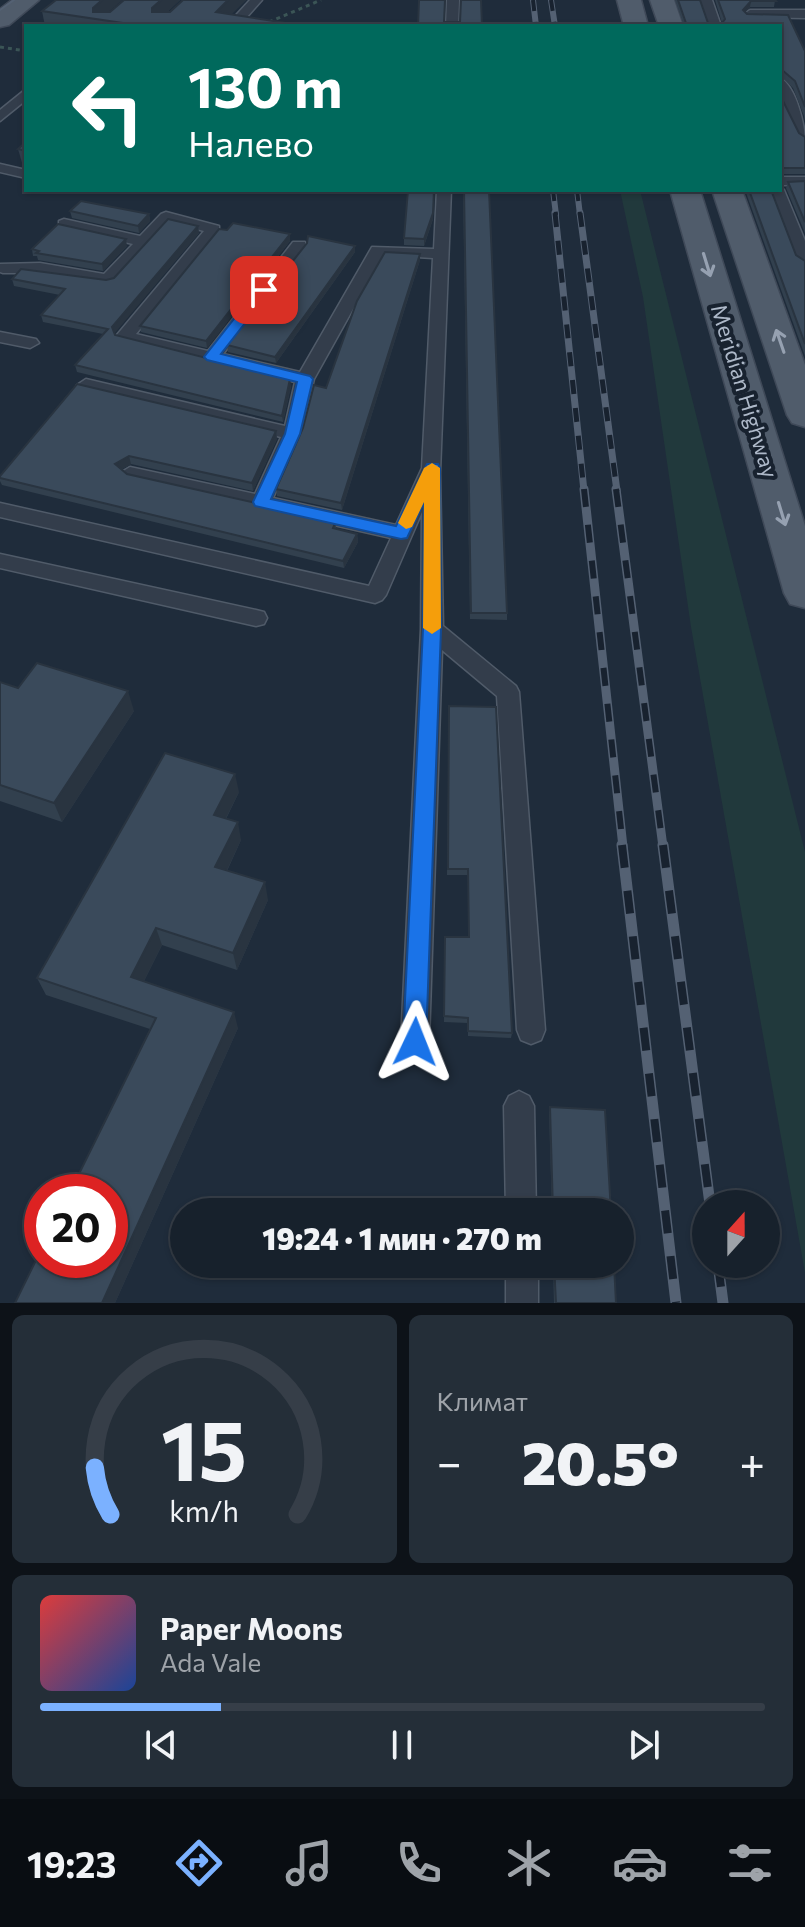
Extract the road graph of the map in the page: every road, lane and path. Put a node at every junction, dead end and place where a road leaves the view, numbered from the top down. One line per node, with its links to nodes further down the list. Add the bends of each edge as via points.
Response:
1 (27, 0): 10 (main road)
2 (256, 0): 12 (lane)
3 (321, 0): 13 (path)
4 (453, 0): 14 (lane)
5 (629, 0): 15 (main road)
6 (662, 0): 16 (main road)
7 (706, 0): 17 (lane)
8 (744, 0): 11 (lane)
9 (805, 14): 11 (lane)
10 (0, 20)
11 (752, 20)
12 (234, 24)
13 (266, 24)
14 (452, 24)
15 (635, 24)
16 (670, 24)
17 (714, 24)
18 (0, 47): 19 (path)
19 (24, 51)
20 (782, 86): 23 (lane)
21 (24, 95): 22 (lane)
22 (0, 117)
23 (805, 138)
24 (0, 168): 25 (lane)
25 (24, 174)
26 (782, 181): 27 (lane)
27 (805, 181)
28 (444, 192): 35 (lane)
29 (686, 192): 51 (main road, Meridian Highway, one-way to 51)
30 (728, 192): 43 (main road, Meridian Highway, one-way to 30)
31 (778, 192): 36 (lane)
32 (64, 224): 33 (lane)
33 (142, 241): 37 (lane, via 108,279); 40 (lane, via 166,217 214,229 125,336)
34 (299, 245): 40 (lane)
35 (442, 254): 41 (lane, via 378,250); 45 (lane)
36 (805, 261)
37 (3, 268)
38 (0, 337): 39 (lane)
39 (30, 343)
40 (212, 357): 41 (lane)
41 (305, 379): 44 (lane)
42 (86, 385): 44 (lane)
43 (805, 415)
44 (292, 434): 47 (lane)
45 (432, 468): 49 (lane); 53 (lane)
46 (130, 473): 47 (lane)
47 (261, 502): 49 (lane)
48 (0, 510): 49 (lane, via 375,595)
49 (401, 533)
50 (0, 561): 52 (lane)
51 (805, 593)
52 (256, 618)
53 (432, 629): 54 (lane, via 508,692); 55 (lane)
54 (531, 1030)
55 (415, 1042)
56 (519, 1106): 57 (lane)
57 (521, 1198)
58 (522, 1278): 59 (lane)
59 (522, 1303)

